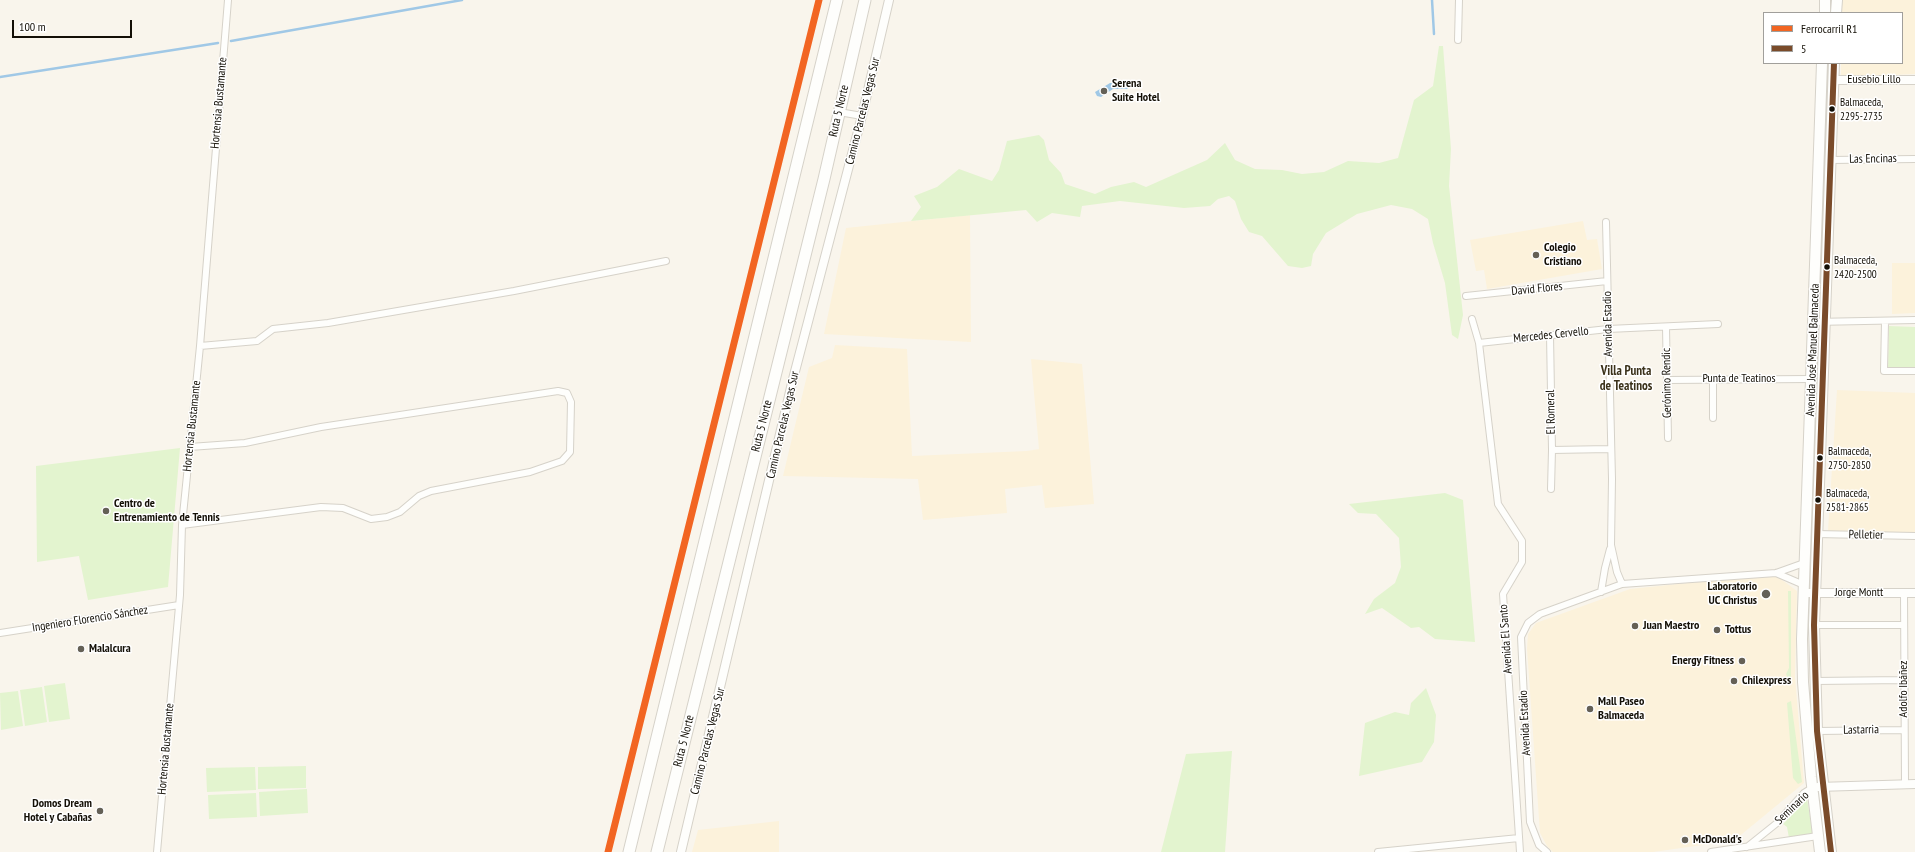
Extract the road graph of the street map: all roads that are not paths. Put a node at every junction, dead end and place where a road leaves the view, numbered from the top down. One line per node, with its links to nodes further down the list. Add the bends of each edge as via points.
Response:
1 (228, 0): 33 (street, Hortensia Bustamante)
2 (837, 0): 72 (highway)
3 (865, 0): 16 (highway, Ruta 5 Norte)
4 (889, 0): 17 (street, Camino Parcelas Vegas Sur)
5 (1459, 0): 10 (street)
6 (1825, 0): 8 (main road)
7 (1837, 0): 9 (main road)
8 (1825, 12)
9 (1836, 12)
10 (1458, 40)
11 (1824, 64): 14 (main road, via 1826,74)
12 (1824, 64): 26 (main road, Avenida José Manuel Balmaceda)
13 (1834, 64): 14 (main road, Avenida José Manuel Balmaceda)
14 (1834, 80): 15 (street, Eusebio Lillo); 19 (main road, Avenida José Manuel Balmaceda)
15 (1915, 80)
16 (839, 112): 17 (street); 73 (highway, Ruta 5 Norte)
17 (862, 116): 74 (street, Camino Parcelas Vegas Sur, via 793,378)
18 (1915, 159): 19 (street, Las Encinas)
19 (1830, 160): 26 (main road, Avenida José Manuel Balmaceda)
20 (1606, 222): 22 (street, Avenida Estadio)
21 (666, 261): 33 (street, via 514,291 328,323 273,329 257,341)
22 (1607, 281): 23 (street, David Flores); 30 (street, Avenida Estadio)
23 (1466, 296)
24 (1472, 319): 32 (street, Avenida El Santo)
25 (1915, 320): 27 (street)
26 (1819, 322): 27 (street); 36 (main road, Avenida José Manuel Balmaceda); 45 (main road, Avenida José Manuel Balmaceda)
27 (1885, 322): 34 (street, via 1884,371)
28 (1718, 324): 29 (street, Mercedes Cervello)
29 (1666, 327): 30 (street, Mercedes Cervello); 37 (street, Gerónimo Rendic)
30 (1608, 329): 31 (street, Mercedes Cervello); 41 (street, Avenida Estadio)
31 (1550, 335): 32 (street, Mercedes Cervello); 42 (street, El Romeral)
32 (1479, 342): 69 (street, Avenida El Santo, via 1498,504 1522,541 1522,562 1503,594)
33 (200, 346): 40 (street, Hortensia Bustamante)
34 (1915, 372)
35 (1713, 379): 36 (street, Punta de Teatinos); 37 (street, Punta de Teatinos); 38 (street)
36 (1811, 379): 48 (main road, Avenida José Manuel Balmaceda)
37 (1667, 380): 39 (street, Gerónimo Rendic)
38 (1713, 418)
39 (1668, 438)
40 (190, 447): 44 (street, Hortensia Bustamante); 44 (street, via 245,443 321,427 558,391 567,393 571,402 570,452 562,461 530,472 431,490 419,496 400,512 387,517 371,519 343,508 321,507)
41 (1610, 449): 42 (street); 47 (street, Avenida Estadio)
42 (1552, 450): 43 (street, El Romeral)
43 (1551, 489)
44 (182, 525): 56 (street, Hortensia Bustamante)
45 (1816, 534): 46 (street, Pelletier); 53 (main road, Avenida José Manuel Balmaceda)
46 (1915, 536)
47 (1611, 545): 50 (street, Avenida Estadio); 52 (street, Avenida Estadio, via 1604,568)
48 (1804, 563): 49 (street, Avenida Estadio); 51 (main road, Avenida José Manuel Balmaceda)
49 (1776, 573): 50 (street, Avenida Estadio); 51 (street, Avenida Estadio)
50 (1622, 584): 52 (street, Avenida Estadio)
51 (1803, 589): 53 (street, Jorge Montt); 67 (main road, Avenida José Manuel Balmaceda, via 1803,682)
52 (1601, 592): 77 (street, Avenida Estadio, via 1540,614 1528,623 1521,636 1530,822 1540,846)
53 (1814, 593): 54 (street, Jorge Montt); 57 (main road, Avenida José Manuel Balmaceda)
54 (1904, 593): 55 (street, Jorge Montt); 58 (street, Adolfo Ibáñez)
55 (1915, 593)
56 (179, 605): 59 (street, Ingeniero Florencio Sánchez); 71 (street, Hortensia Bustamante)
57 (1814, 625): 58 (street); 61 (main road, Avenida José Manuel Balmaceda)
58 (1904, 625): 60 (street, Adolfo Ibáñez)
59 (0, 633)
60 (1904, 680): 61 (street); 62 (street, Adolfo Ibáñez)
61 (1815, 681): 63 (main road, Avenida José Manuel Balmaceda)
62 (1904, 730): 63 (street, Lastarria); 64 (street, Adolfo Ibáñez)
63 (1817, 731): 66 (main road, Avenida José Manuel Balmaceda)
64 (1905, 784): 65 (street, Seminario); 66 (street, Seminario)
65 (1915, 784)
66 (1823, 786): 67 (street, Seminario); 80 (main road, Avenida José Manuel Balmaceda)
67 (1812, 788): 68 (main road, Avenida José Manuel Balmaceda); 70 (street, Seminario, via 1804,793 1777,823)
68 (1818, 836): 70 (street); 79 (main road, Avenida José Manuel Balmaceda)
69 (1519, 838): 75 (street); 76 (street, Avenida El Santo)
70 (1747, 847): 78 (street)
71 (157, 852)
72 (629, 852)
73 (657, 852)
74 (681, 852)
75 (1378, 852)
76 (1520, 852)
77 (1547, 852)
78 (1711, 852)
79 (1820, 852)
80 (1831, 852)

